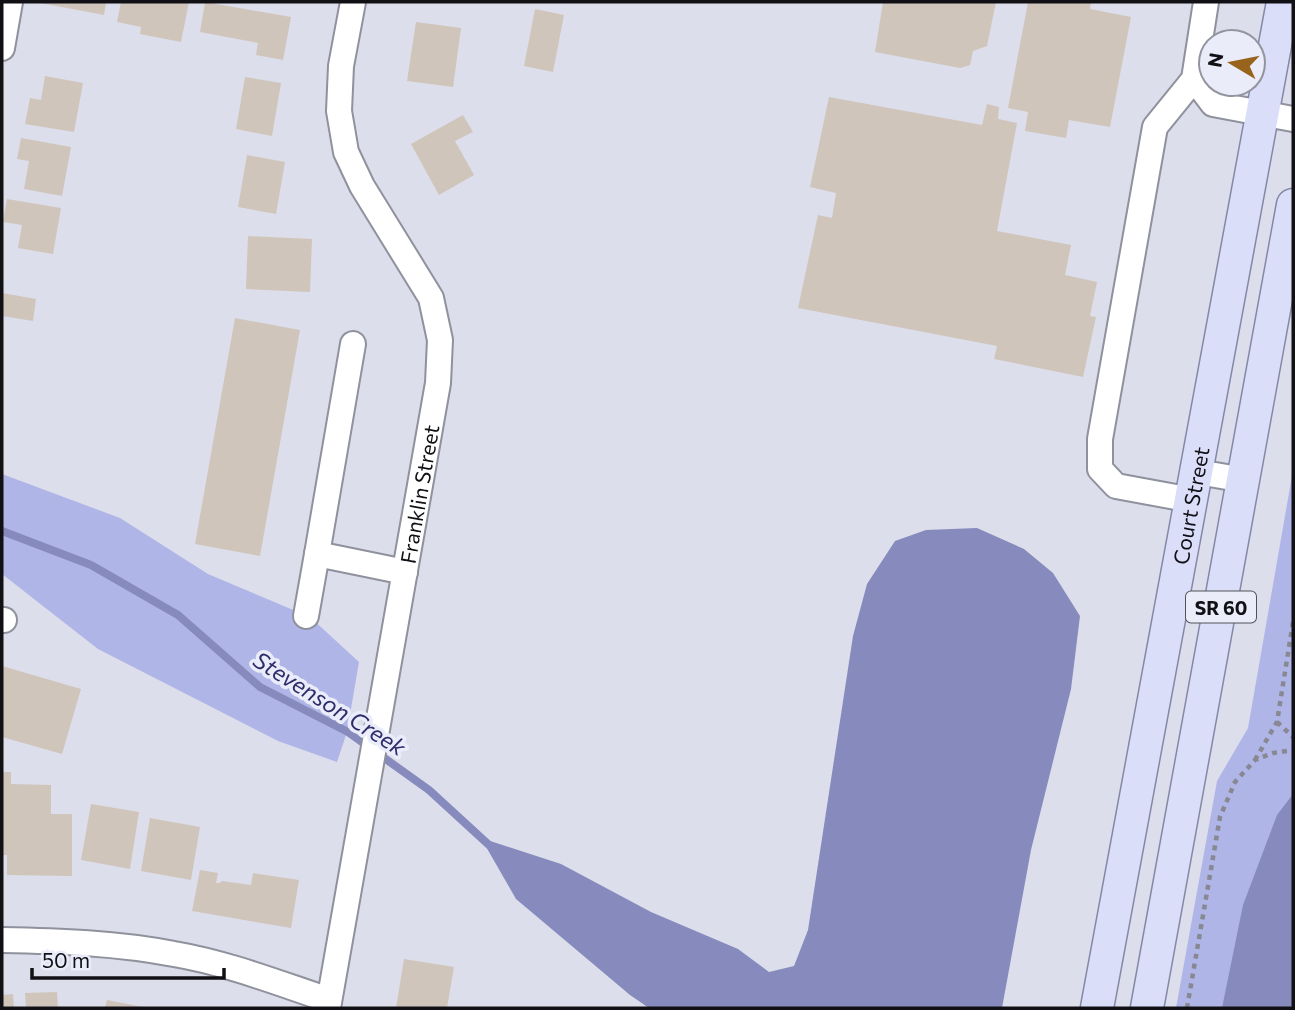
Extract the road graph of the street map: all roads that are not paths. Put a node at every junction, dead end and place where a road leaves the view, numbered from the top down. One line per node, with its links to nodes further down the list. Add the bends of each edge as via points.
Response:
1 (10, 2): 5 (street)
2 (353, 2): 14 (street, Franklin Street, via 338,111 346,152 362,187 432,298 440,340 438,383)
3 (1206, 2): 6 (street)
4 (1283, 2): 7 (main road, Court Street / SR 60)
5 (2, 48)
6 (1194, 79): 7 (street, via 1213,104); 12 (street, via 1155,127 1100,439 1100,469 1116,486)
7 (1262, 114): 8 (street); 12 (main road, Court Street / SR 60)
8 (1293, 119)
9 (1293, 205): 11 (main road, SR 60)
10 (353, 344): 13 (street)
11 (1244, 480): 12 (street); 19 (main road, SR 60)
12 (1195, 486): 18 (main road, Court Street / SR 60)
13 (317, 554): 14 (street); 15 (street)
14 (405, 572): 17 (street, Franklin Street)
15 (306, 616)
16 (2, 940): 17 (street, via 76,941 175,954 259,976)
17 (328, 1004)
18 (1097, 1008)
19 (1147, 1008)

